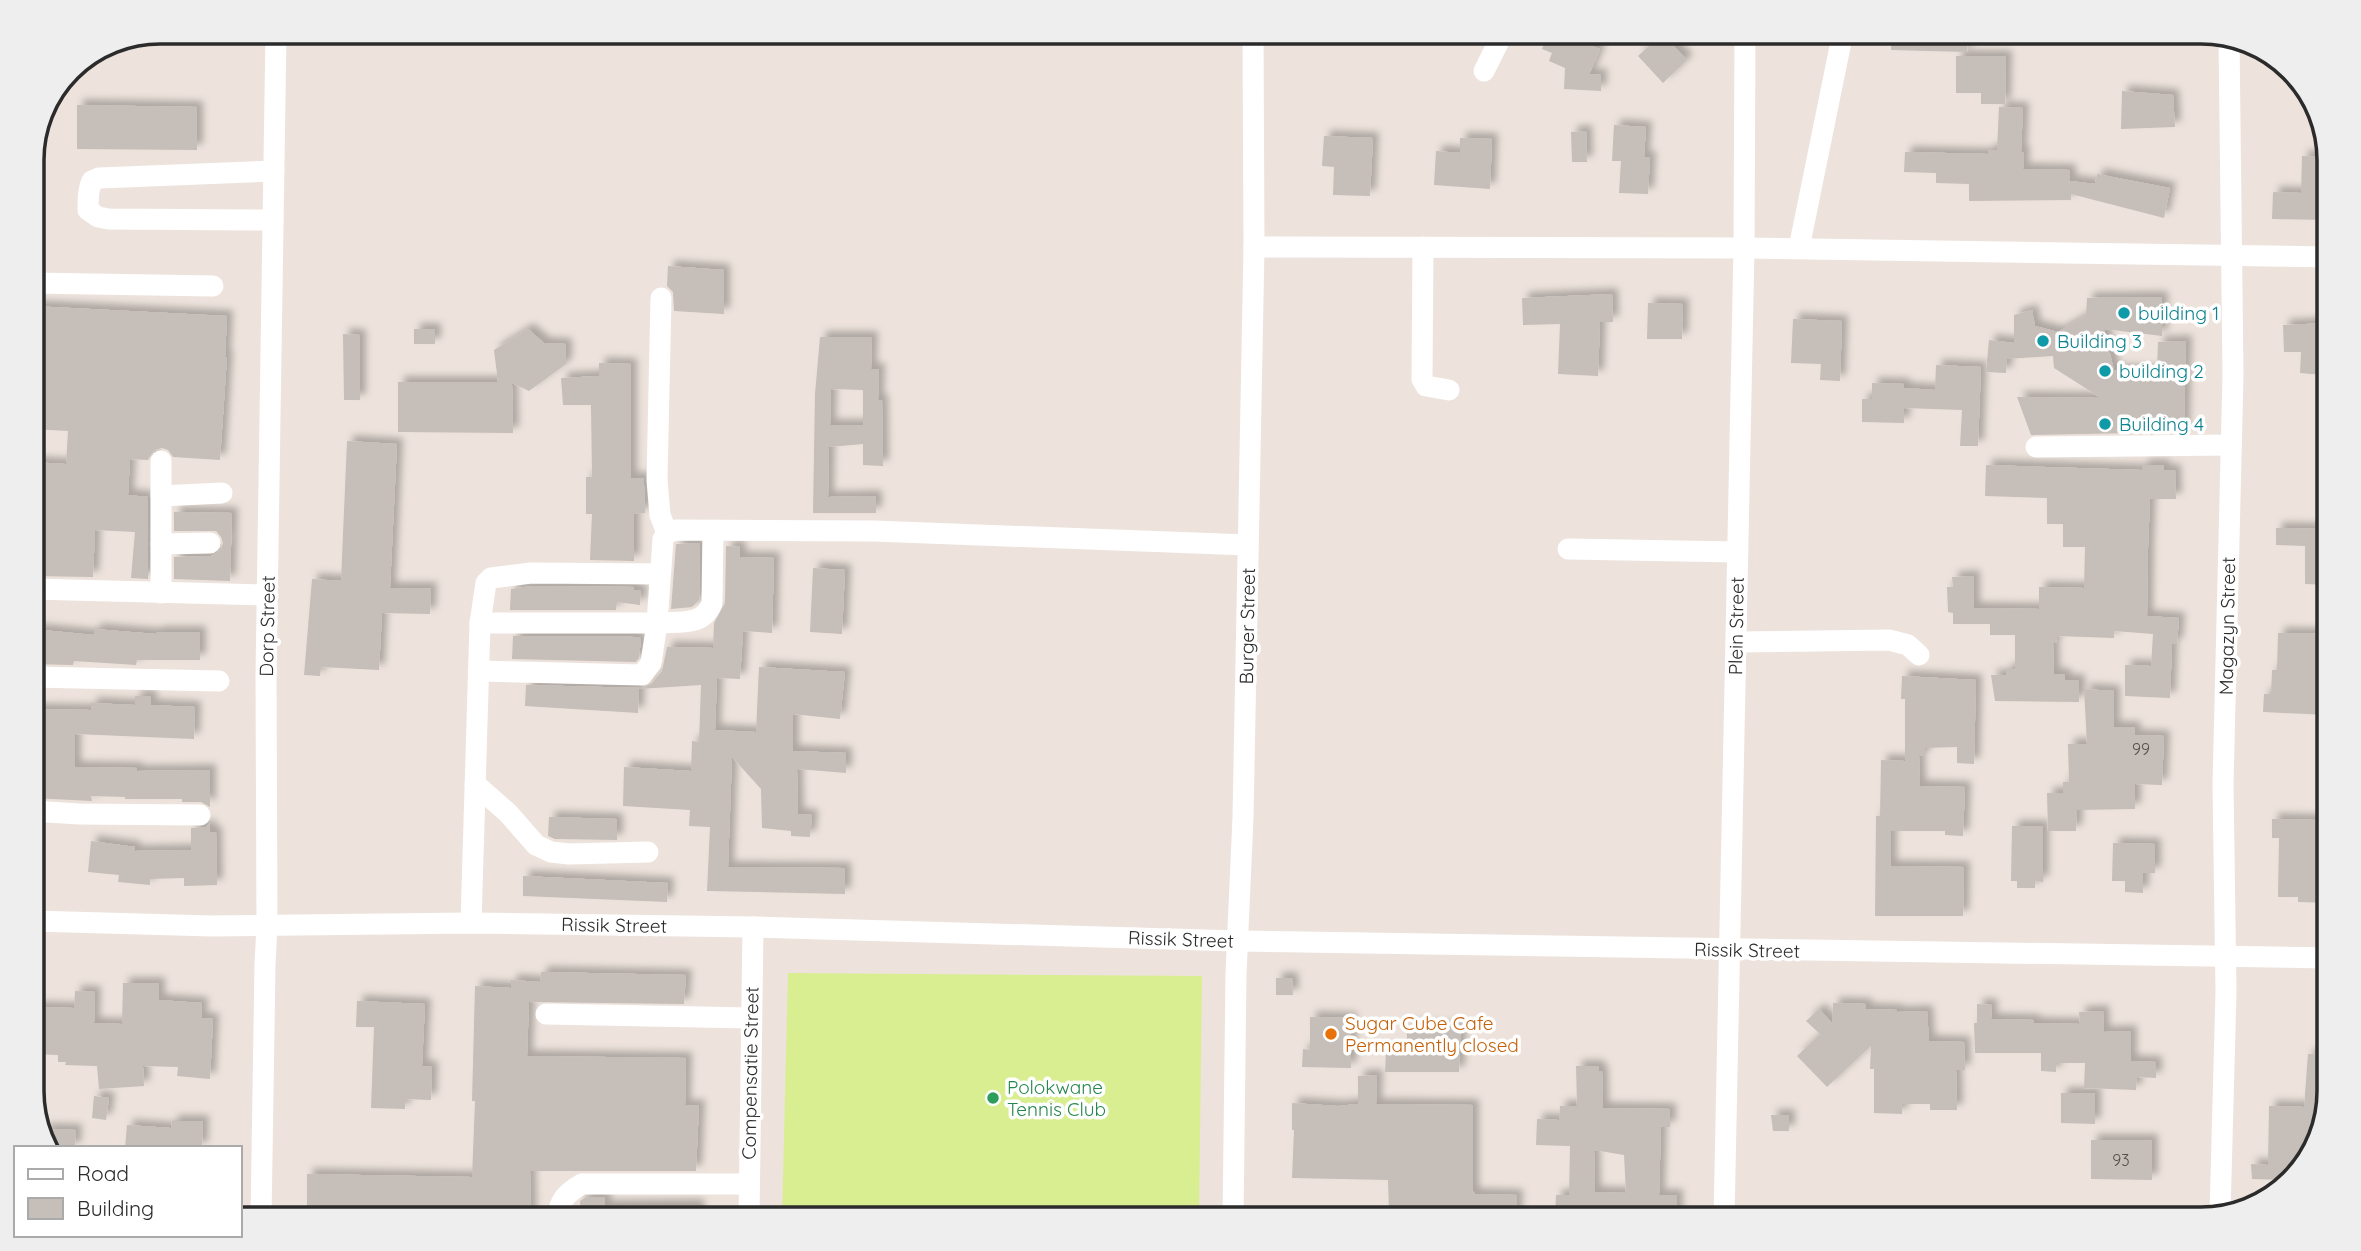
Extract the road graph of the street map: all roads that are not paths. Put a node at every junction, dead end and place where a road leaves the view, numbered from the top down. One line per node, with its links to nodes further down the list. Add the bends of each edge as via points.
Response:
1 (276, 44): 8 (street, Dorp Street)
2 (1252, 44): 10 (street, Burger Street)
3 (1498, 44): 7 (street)
4 (1745, 44): 12 (street, Plein Street)
5 (1841, 44): 13 (street)
6 (2229, 47): 14 (street, Magazyn Street)
7 (1484, 71)
8 (274, 172): 9 (street, Dorp Street); 9 (street, via 99,178 90,186 88,210 109,219)
9 (274, 220): 35 (street, Dorp Street)
10 (1254, 247): 11 (street); 29 (street, Burger Street)
11 (1423, 247): 12 (street); 19 (street, via 1422,379 1426,386)
12 (1744, 247): 13 (street); 31 (street, Plein Street)
13 (1799, 248): 14 (street)
14 (2232, 255): 15 (street); 20 (street, Magazyn Street)
15 (2317, 257)
16 (44, 283): 17 (street)
17 (213, 286)
18 (661, 298): 26 (street, via 657,480 660,515)
19 (1449, 390)
20 (2231, 445): 21 (street); 53 (street, Magazyn Street)
21 (2036, 447)
22 (161, 461): 24 (street)
23 (222, 494): 24 (street)
24 (161, 496): 28 (street)
25 (713, 531): 26 (street); 29 (street, via 874,531); 37 (street, via 709,613 692,621)
26 (667, 533): 32 (street)
27 (210, 543): 28 (street)
28 (161, 544): 34 (street)
29 (1248, 545): 51 (street, Burger Street)
30 (1568, 549): 31 (street)
31 (1738, 552): 38 (street, Plein Street)
32 (660, 573): 36 (street, via 531,573 491,578 484,589); 37 (street)
33 (44, 589): 34 (street)
34 (161, 593): 35 (street)
35 (268, 595): 49 (street, Dorp Street)
36 (480, 623): 37 (street); 40 (street)
37 (657, 623): 40 (street, via 651,663 642,675)
38 (1736, 642): 39 (street, via 1880,640 1908,645); 52 (street, Plein Street)
39 (1919, 654)
40 (479, 671): 43 (street)
41 (44, 677): 42 (street)
42 (219, 681)
43 (475, 784): 46 (street, via 536,845 551,852); 48 (street)
44 (44, 812): 45 (street)
45 (200, 815)
46 (648, 852)
47 (44, 921): 49 (street, Rissik Street)
48 (471, 923): 49 (street, Rissik Street); 50 (street, Rissik Street)
49 (267, 925): 59 (street, Dorp Street)
50 (753, 927): 51 (street, Rissik Street); 56 (street, Compensatie Street)
51 (1239, 941): 52 (street, Rissik Street); 62 (street, Burger Street)
52 (1730, 950): 53 (street, Rissik Street); 63 (street, Plein Street)
53 (2224, 956): 54 (street, Rissik Street); 58 (street, Magazyn Street)
54 (2317, 958)
55 (546, 1014): 56 (street)
56 (751, 1018): 57 (street, Compensatie Street)
57 (748, 1184): 60 (street, via 582,1184 570,1190); 61 (street, Compensatie Street)
58 (2220, 1205)
59 (261, 1207)
60 (560, 1207)
61 (748, 1207)
62 (1233, 1207)
63 (1724, 1207)

